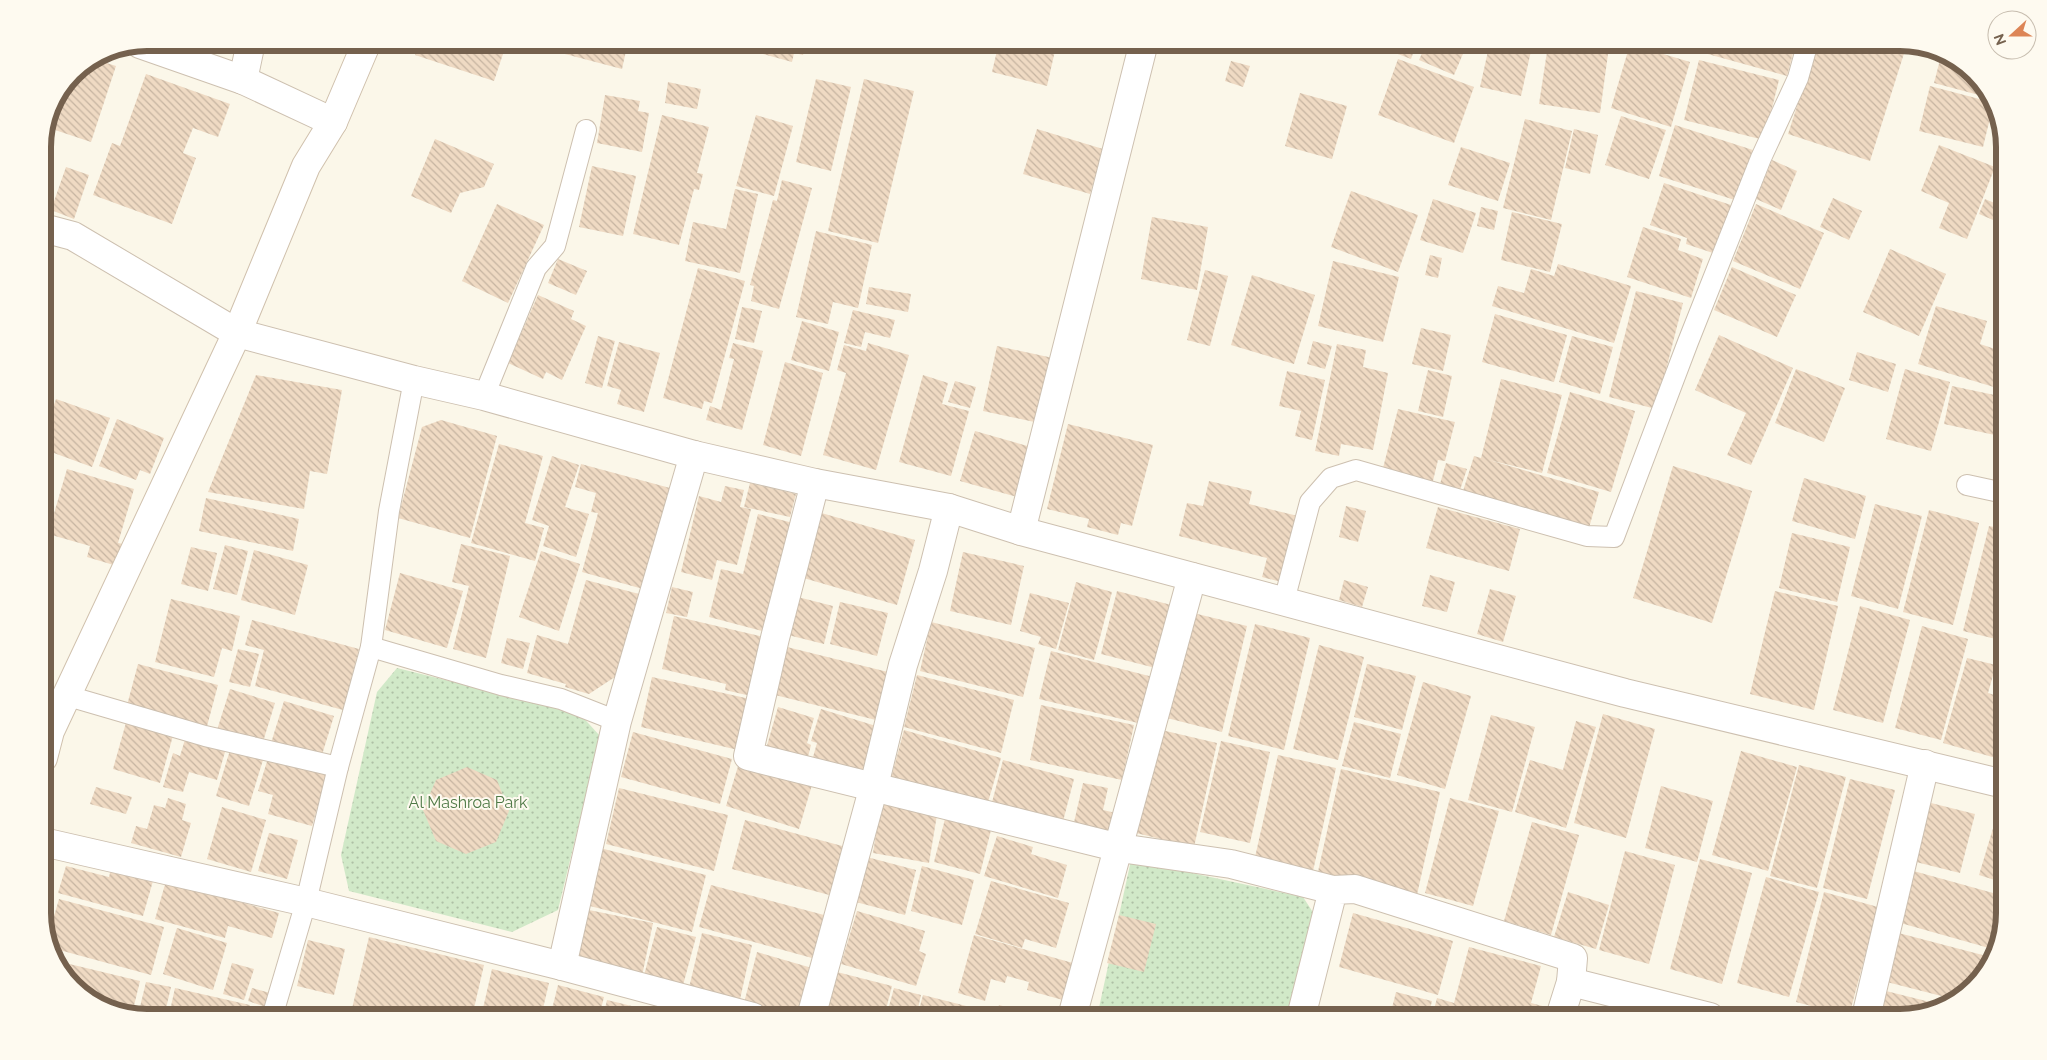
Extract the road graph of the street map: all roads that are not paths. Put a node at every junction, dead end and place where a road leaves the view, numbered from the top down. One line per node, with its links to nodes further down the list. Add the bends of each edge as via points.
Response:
1 (160, 51): 6 (street)
2 (249, 51): 6 (street)
3 (364, 51): 7 (street)
4 (1142, 51): 18 (street)
5 (1806, 51): 20 (lane, via 1798,78 1761,158 1684,351 1614,537 1587,536 1356,470 1331,478 1310,502)
6 (243, 80): 7 (street)
7 (333, 122): 10 (street, via 306,166)
8 (586, 130): 12 (lane, via 554,246 536,268)
9 (51, 230): 10 (street, via 73,236)
10 (237, 333): 11 (street); 22 (street)
11 (414, 380): 12 (street); 21 (lane, via 388,511)
12 (484, 396): 13 (street)
13 (694, 455): 14 (street); 23 (street)
14 (815, 483): 17 (street); 28 (street, via 748,756)
15 (1967, 485): 16 (lane)
16 (1996, 491)
17 (949, 508): 18 (street); 28 (street, via 903,665)
18 (1022, 531): 19 (street)
19 (1192, 576): 20 (street); 30 (street)
20 (1284, 600): 25 (street, via 1625,693)
21 (371, 647): 23 (lane, via 561,699); 26 (lane)
22 (68, 696): 24 (street); 26 (lane, via 205,736)
23 (617, 721): 33 (street)
24 (51, 724)
25 (1925, 764): 27 (street); 42 (street)
26 (338, 767): 32 (lane)
27 (1996, 782)
28 (874, 786): 30 (street); 37 (street)
29 (51, 844): 32 (street)
30 (1120, 848): 31 (street, via 1231,864); 38 (street)
31 (1333, 890): 34 (street, via 1355,889 1573,958); 39 (street)
32 (306, 902): 33 (street); 35 (lane)
33 (562, 966): 36 (street)
34 (1570, 982): 40 (street); 41 (street)
35 (275, 1009)
36 (720, 1009)
37 (813, 1009)
38 (1075, 1009)
39 (1304, 1009)
40 (1562, 1009)
41 (1675, 1009)
42 (1868, 1009)

